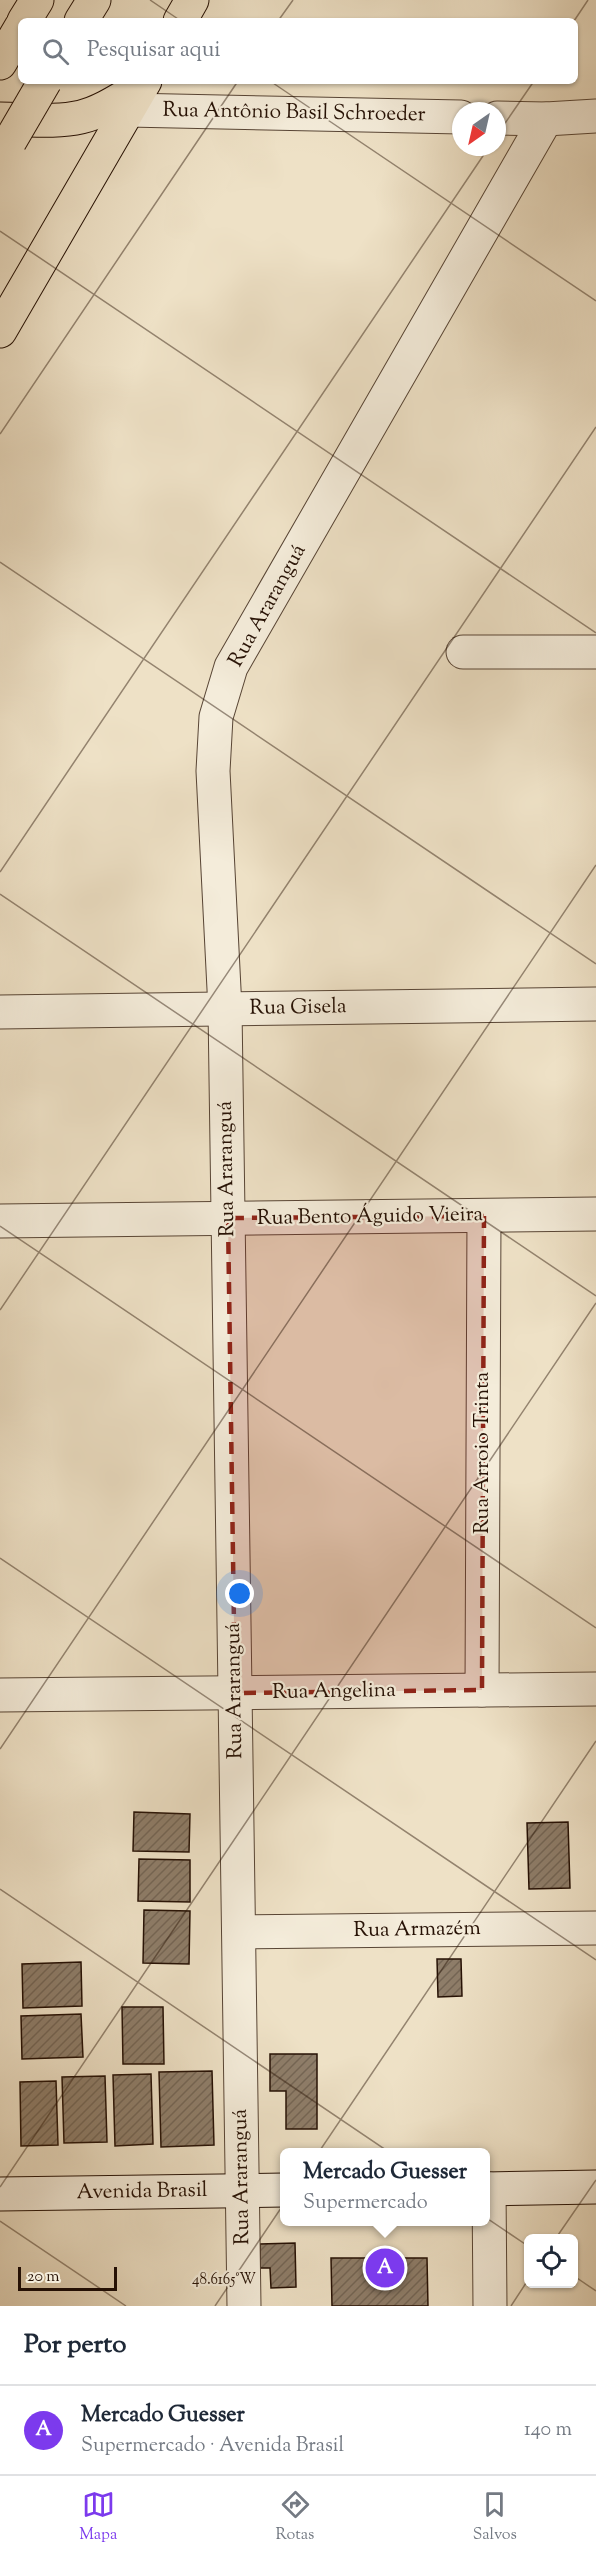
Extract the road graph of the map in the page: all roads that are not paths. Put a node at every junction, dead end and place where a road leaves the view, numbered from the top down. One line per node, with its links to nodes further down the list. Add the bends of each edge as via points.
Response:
1 (37, 0): 4 (main road)
2 (94, 0): 5 (main road)
3 (192, 0): 6 (main road)
4 (26, 18)
5 (83, 18)
6 (182, 18)
7 (18, 32): 8 (main road)
8 (2, 60)
9 (43, 84): 16 (main road, bridge)
10 (138, 92): 11 (street, Rua Antônio Basil Schroeder); 15 (main road, Rua Antônio Basil Schroeder, via 82,117); 17 (main road)
11 (452, 116)
12 (596, 116): 14 (street)
13 (506, 118): 14 (street)
14 (546, 119): 22 (street, Rua Araranguá, via 231,668 216,717 213,771)
15 (51, 120): 16 (main road, Rua Antônio Basil Schroeder); 17 (main road, via 71,131 86,149)
16 (3, 139)
17 (93, 171): 18 (main road)
18 (0, 331)
19 (463, 652): 20 (street)
20 (596, 652)
21 (596, 1004): 22 (street, Rua Gisela)
22 (225, 1009): 23 (street, Rua Gisela); 26 (street, Rua Araranguá)
23 (0, 1012)
24 (596, 1215): 25 (street, Rua Bento Águido Vieira)
25 (484, 1216): 26 (street, Rua Bento Águido Vieira); 29 (street, Rua Arroio Trinta)
26 (228, 1218): 27 (street, Rua Bento Águido Vieira); 30 (street, Rua Araranguá)
27 (0, 1221)
28 (596, 1689): 29 (street, Rua Angelina)
29 (482, 1690): 30 (street, Rua Angelina)
30 (235, 1693): 31 (street, Rua Angelina); 33 (street, Rua Araranguá)
31 (0, 1695)
32 (596, 1928): 33 (street, Rua Armazém)
33 (239, 1932): 37 (street, Rua Araranguá)
34 (596, 2187): 35 (street)
35 (490, 2189)
36 (280, 2190): 37 (street, Avenida Brasil)
37 (243, 2191): 38 (street, Avenida Brasil); 40 (street, Rua Araranguá)
38 (0, 2193)
39 (488, 2226): 41 (street)
40 (244, 2306)
41 (490, 2306)

